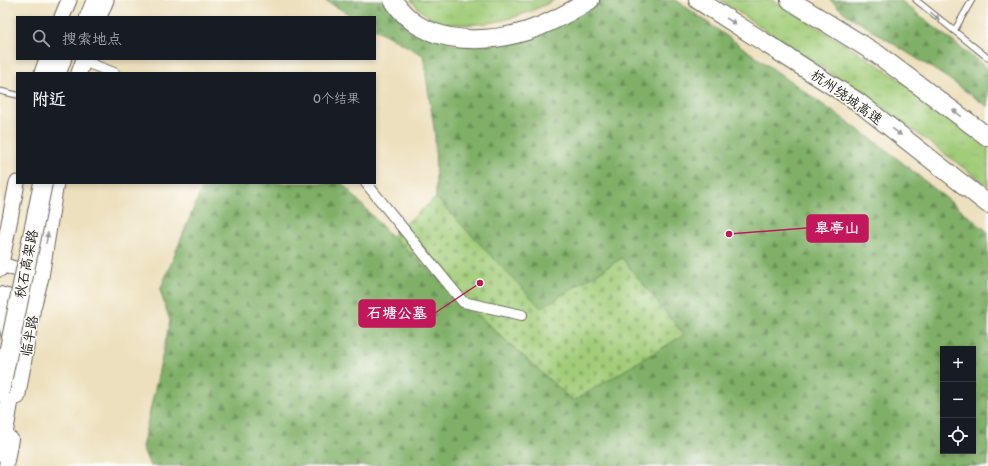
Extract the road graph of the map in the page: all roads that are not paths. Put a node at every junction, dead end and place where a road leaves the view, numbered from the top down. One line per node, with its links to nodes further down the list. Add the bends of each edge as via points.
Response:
1 (69, 0): 14 (main road)
2 (84, 0): 15 (highway)
3 (96, 0): 16 (highway)
4 (106, 0): 17 (main road)
5 (393, 0): 8 (highway, via 401,12 416,24 436,34 484,39 527,31 554,21)
6 (404, 0): 7 (highway, via 413,11 428,21 454,29 480,31 512,26)
7 (573, 0)
8 (590, 0)
9 (698, 0): 35 (highway, 杭州绕城高速, one-way to 35, via 858,102)
10 (790, 0): 19 (highway)
11 (814, 0): 19 (highway)
12 (916, 0): 18 (lane, one-way to 18)
13 (972, 0): 18 (lane)
14 (62, 16)
15 (77, 16)
16 (89, 16)
17 (99, 16)
18 (954, 31): 20 (lane)
19 (877, 54): 29 (highway, one-way to 19)
20 (988, 58)
21 (47, 60): 24 (main road)
22 (62, 60): 25 (highway)
23 (78, 65): 26 (street)
24 (42, 72)
25 (57, 72)
26 (110, 72)
27 (0, 91): 28 (lane)
28 (16, 95)
29 (988, 137)
30 (17, 184): 36 (main road)
31 (33, 184): 42 (highway, 秋石高架路)
32 (43, 184): 43 (highway, 秋石高架路, bridge)
33 (56, 184): 37 (main road, 临半路, one-way to 33)
34 (367, 184): 41 (street, via 463,302)
35 (988, 204)
36 (0, 266): 37 (main road)
37 (41, 277): 40 (main road, 临半路)
38 (0, 294): 40 (main road)
39 (0, 303): 44 (highway, bridge, via 10,329 14,368)
40 (34, 304): 45 (main road, 临半路)
41 (522, 315)
42 (0, 341)
43 (0, 392)
44 (0, 452)
45 (6, 466)

